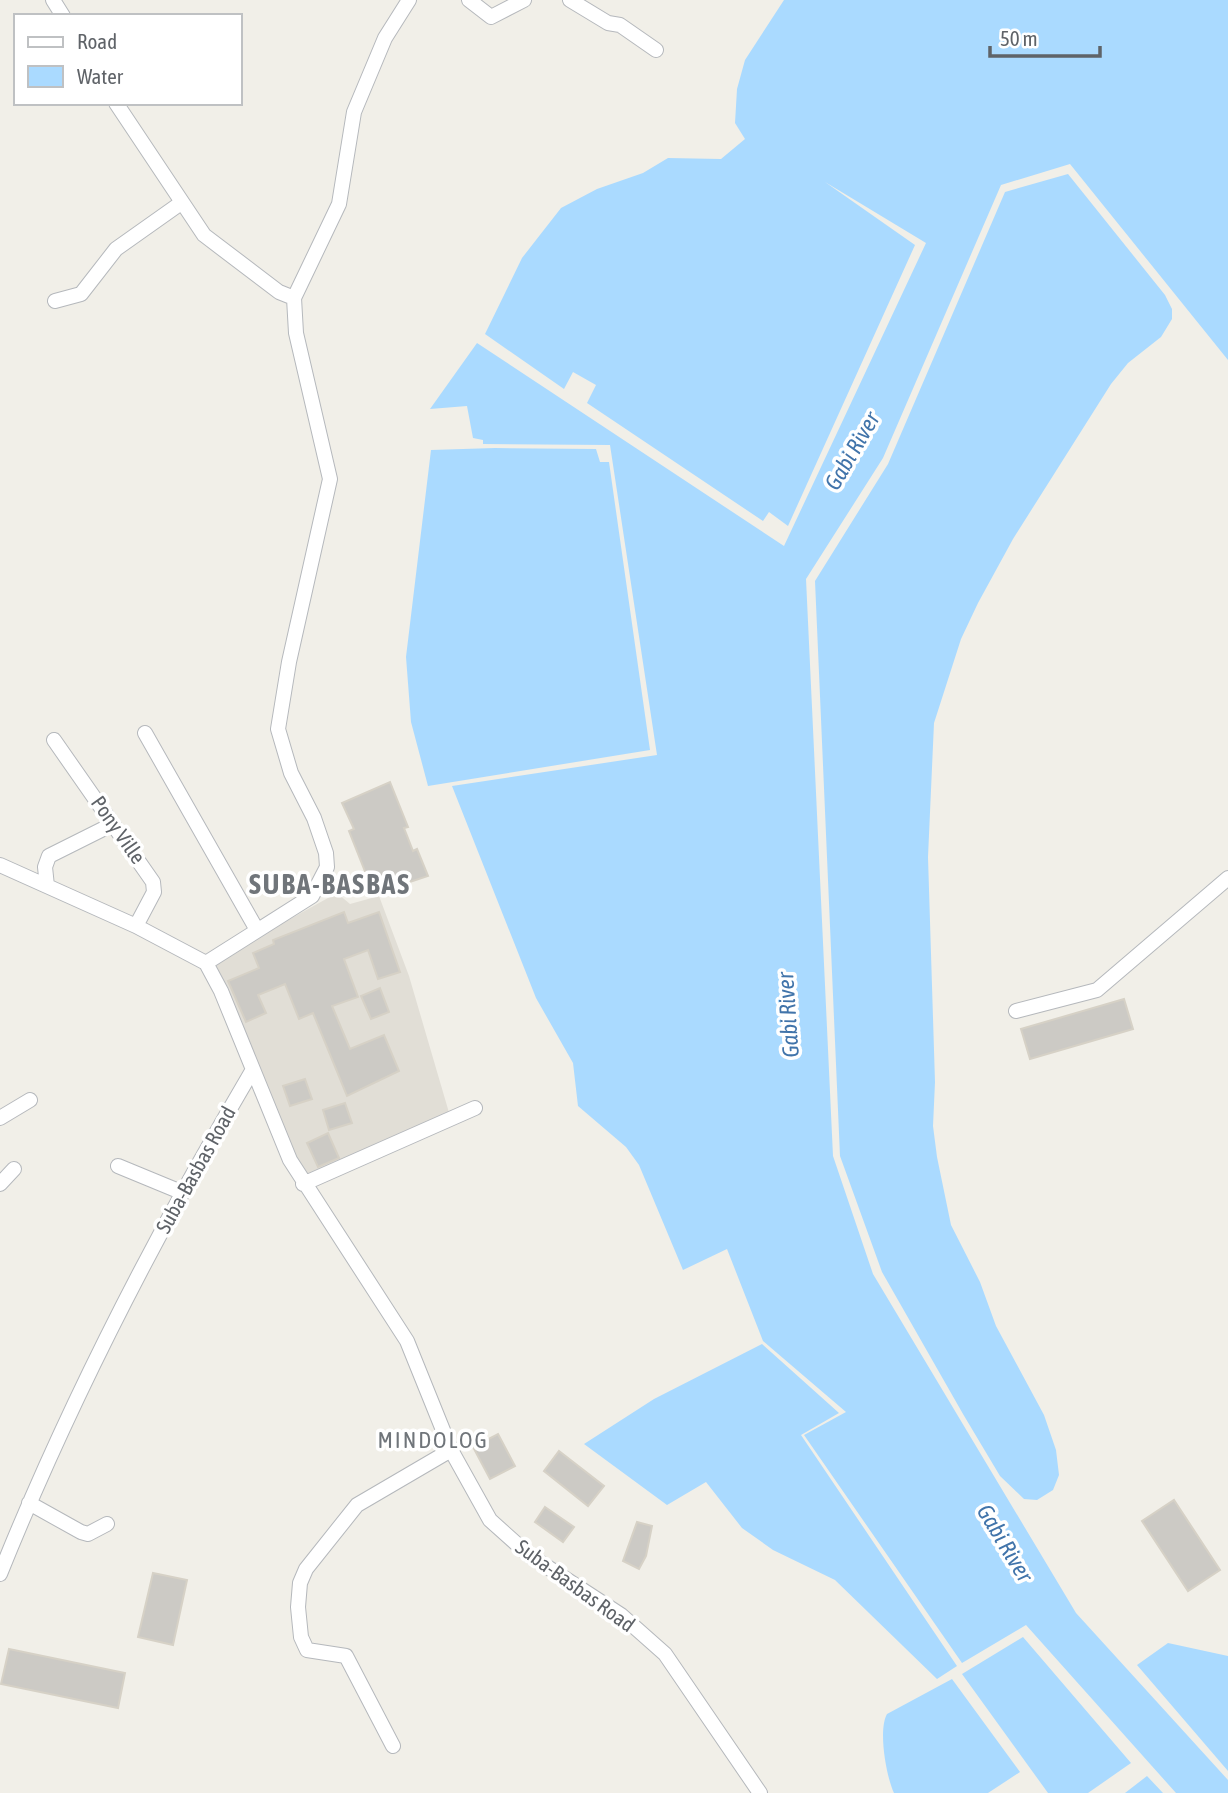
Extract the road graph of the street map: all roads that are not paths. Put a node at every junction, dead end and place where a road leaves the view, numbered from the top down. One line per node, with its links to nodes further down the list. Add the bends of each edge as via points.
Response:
1 (409, 0): 8 (street, via 385,38 354,112 339,204)
2 (469, 0): 3 (street, via 495,17)
3 (524, 0)
4 (570, 0): 5 (street, via 608,23 620,25)
5 (656, 50)
6 (117, 105): 7 (street)
7 (181, 203): 8 (street, via 204,235 279,292); 9 (street, via 116,249 81,294)
8 (294, 298): 17 (street, via 296,332 330,479 278,729 292,774 314,818 327,867 312,896)
9 (55, 301)
10 (145, 733): 17 (street)
11 (54, 740): 12 (street, Pony Ville)
12 (113, 824): 15 (street, via 49,856); 16 (street, Pony Ville, via 153,882 154,892)
13 (0, 865): 15 (street)
14 (1228, 878): 19 (street, via 1097,990)
15 (47, 886): 16 (street)
16 (136, 926): 18 (street)
17 (257, 930): 18 (street)
18 (206, 963): 20 (street, Suba-Basbas Road)
19 (1016, 1011)
20 (252, 1071): 27 (street, Suba-Basbas Road); 28 (street, Suba-Basbas Road)
21 (30, 1100): 23 (street)
22 (475, 1108): 27 (street)
23 (0, 1118)
24 (118, 1166): 28 (street)
25 (14, 1169): 26 (street)
26 (0, 1184)
27 (303, 1184): 29 (street, Suba-Basbas Road, via 407,1341)
28 (181, 1192): 30 (street, Suba-Basbas Road)
29 (452, 1450): 33 (street, via 357,1505 300,1583 301,1637 307,1650 346,1656); 34 (street, Suba-Basbas Road, via 490,1520 504,1534 557,1575 621,1615 665,1654)
30 (29, 1503): 31 (street, via 88,1534); 32 (street, Suba-Basbas Road)
31 (107, 1524)
32 (0, 1574)
33 (393, 1745)
34 (760, 1793)

